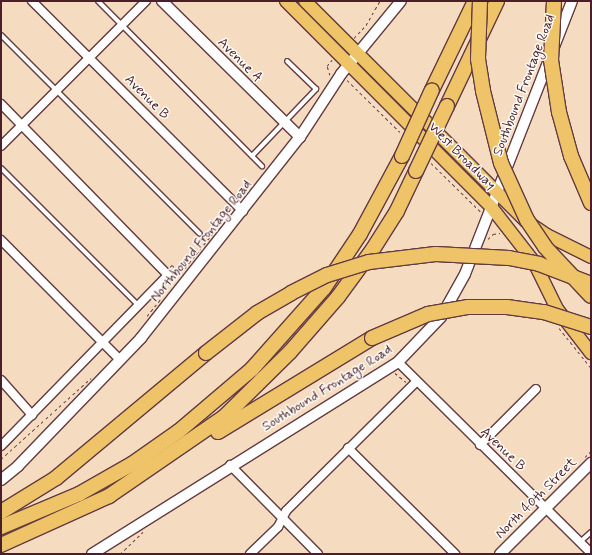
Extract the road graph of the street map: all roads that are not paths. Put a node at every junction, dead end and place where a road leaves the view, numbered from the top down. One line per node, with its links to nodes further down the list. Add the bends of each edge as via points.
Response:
1 (32, 1): 16 (street, Avenue B)
2 (98, 1): 13 (lane)
3 (146, 1): 13 (street)
4 (162, 1): 21 (street, Avenue A)
5 (286, 1): 18 (main road, West Broadway)
6 (305, 1): 15 (main road, West Broadway)
7 (401, 1): 15 (street, Northbound Frontage Road)
8 (474, 1): 57 (highway, bridge, via 402,156 360,234 324,288 252,370 179,431 132,464 79,494)
9 (480, 1): 36 (highway, bridge, via 480,72 493,139 501,163 527,220 563,269)
10 (497, 1): 51 (highway, bridge, via 397,211 373,249 317,323 224,417)
11 (554, 1): 29 (highway, bridge, via 551,60 559,112 571,156)
12 (572, 1): 28 (street, Southbound Frontage Road)
13 (122, 25): 16 (street); 25 (lane)
14 (1, 35): 19 (lane)
15 (358, 53): 18 (street, Northbound Frontage Road); 28 (main road, West Broadway)
16 (89, 58): 19 (street); 31 (street, Avenue B)
17 (287, 60): 21 (lane, via 316,89)
18 (349, 63): 23 (street, Northbound Frontage Road); 30 (main road, West Broadway)
19 (56, 91): 22 (street); 32 (lane)
20 (1, 104): 22 (street)
21 (284, 123): 23 (street, Avenue A); 25 (lane)
22 (22, 125): 24 (street); 37 (street, via 168,275)
23 (300, 137): 31 (street, Northbound Frontage Road)
24 (1, 146)
25 (252, 156): 26 (lane)
26 (262, 166)
27 (1, 168): 37 (lane)
28 (497, 194): 30 (street, Southbound Frontage Road); 34 (main road, West Broadway, via 547,236)
29 (591, 203)
30 (492, 208): 40 (main road, West Broadway, via 534,262 557,309); 42 (street, Southbound Frontage Road, via 465,274 441,318)
31 (243, 211): 41 (street, Northbound Frontage Road)
32 (200, 234)
33 (1, 240): 39 (street)
34 (591, 257)
35 (591, 284): 55 (highway, bridge, via 539,264 509,258 436,254 369,262 327,275 291,292 257,313 56,478)
36 (591, 296)
37 (139, 306): 39 (street)
38 (591, 327): 51 (highway, bridge, via 544,312 507,307 468,307 428,314 372,338 180,456)
39 (104, 343): 41 (street); 46 (street)
40 (591, 353)
41 (120, 360): 53 (street, Northbound Frontage Road, via 18,466)
42 (398, 362): 44 (street, Avenue B); 52 (street, Southbound Frontage Road)
43 (1, 380): 46 (street)
44 (414, 384): 47 (street, Avenue B); 49 (street)
45 (536, 389): 47 (street)
46 (32, 414): 48 (street)
47 (480, 445): 54 (street, Avenue B)
48 (1, 446)
49 (348, 448): 56 (street, via 286,511); 65 (street)
50 (587, 461): 54 (street, North 40th Street)
51 (160, 463): 60 (highway, via 109,496)
52 (230, 465): 56 (street); 62 (street, Southbound Frontage Road)
53 (1, 480)
54 (545, 508): 59 (street, Avenue B); 66 (street, North 40th Street)
55 (1, 512)
56 (282, 519): 63 (street, via 278,527); 64 (street)
57 (1, 527)
58 (591, 532): 59 (lane)
59 (580, 543): 61 (street, Avenue B)
60 (1, 545)
61 (591, 553)
62 (92, 554)
63 (250, 554)
64 (318, 554)
65 (455, 554)
66 (500, 554)

